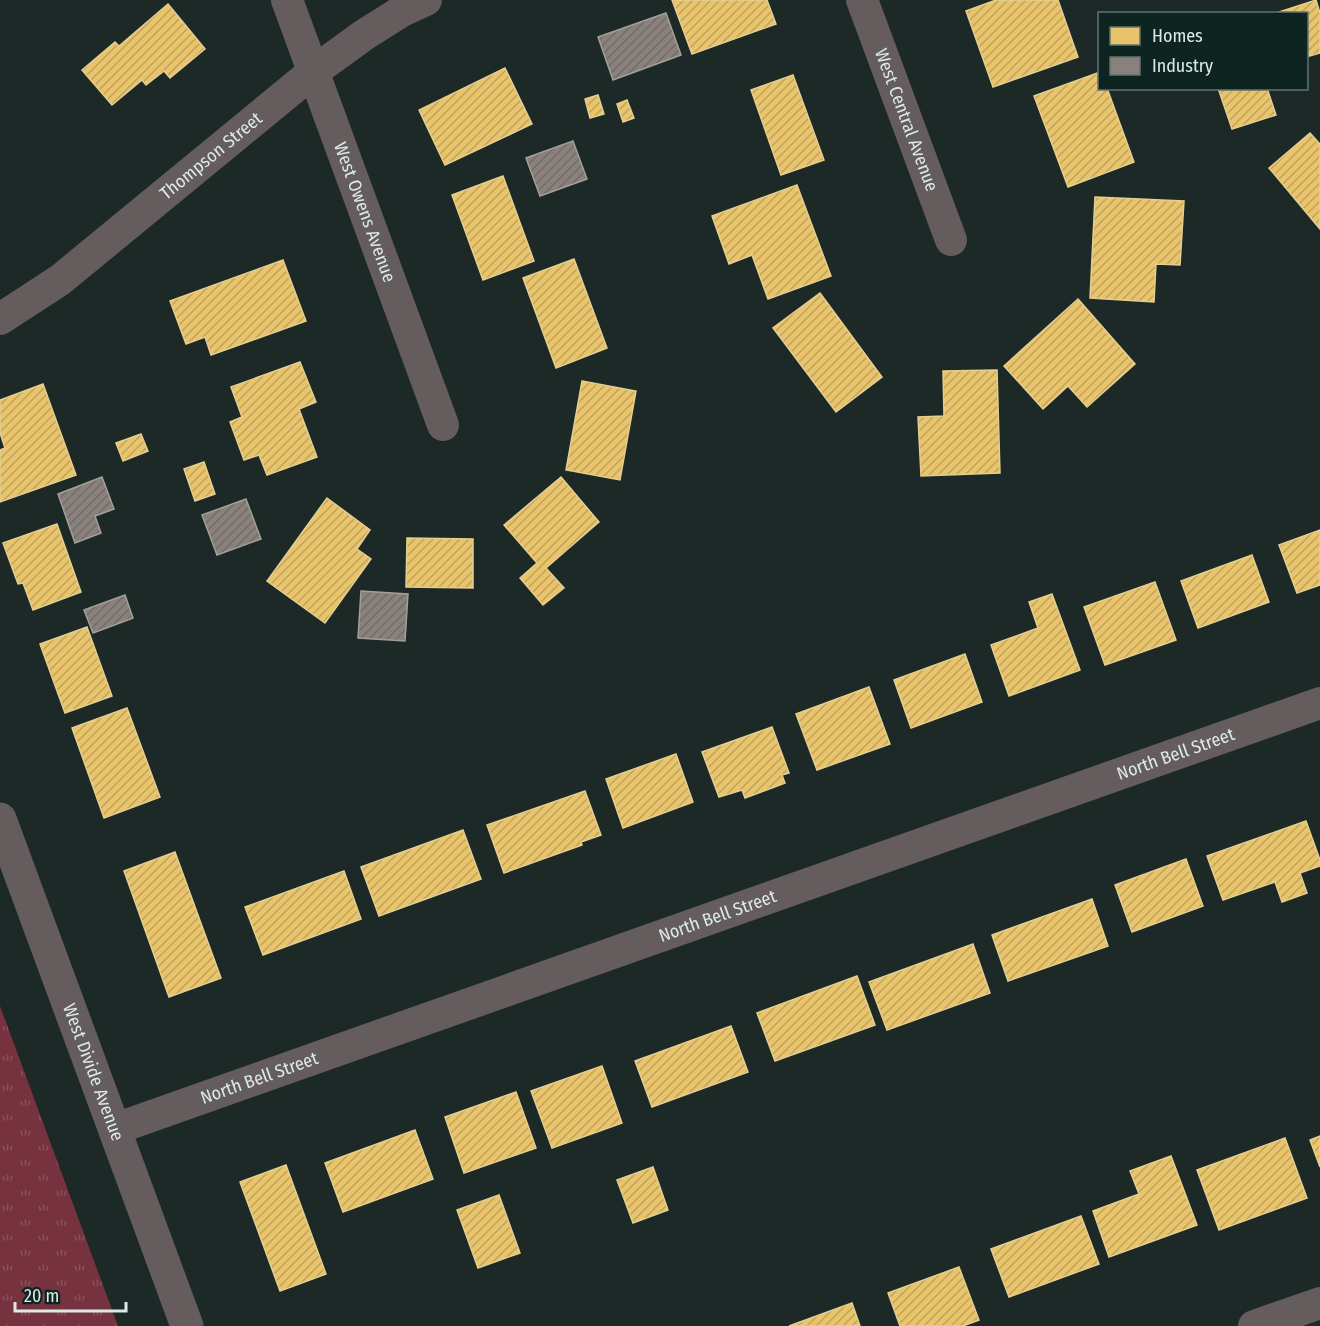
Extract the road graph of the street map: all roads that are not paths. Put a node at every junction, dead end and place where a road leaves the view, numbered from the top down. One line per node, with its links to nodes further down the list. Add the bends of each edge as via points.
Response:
1 (286, 0): 4 (street, West Owens Avenue)
2 (426, 0): 4 (street, Thompson Street, via 364,35)
3 (862, 0): 5 (street, West Central Avenue)
4 (313, 72): 6 (street, Thompson Street, via 60,280); 7 (street, West Owens Avenue)
5 (951, 240)
6 (0, 318)
7 (443, 425)
8 (1320, 703): 10 (street, North Bell Street)
9 (0, 819): 10 (street, West Divide Avenue)
10 (115, 1129): 12 (street, West Divide Avenue)
11 (1320, 1303): 13 (street)
12 (187, 1326)
13 (1254, 1326)

